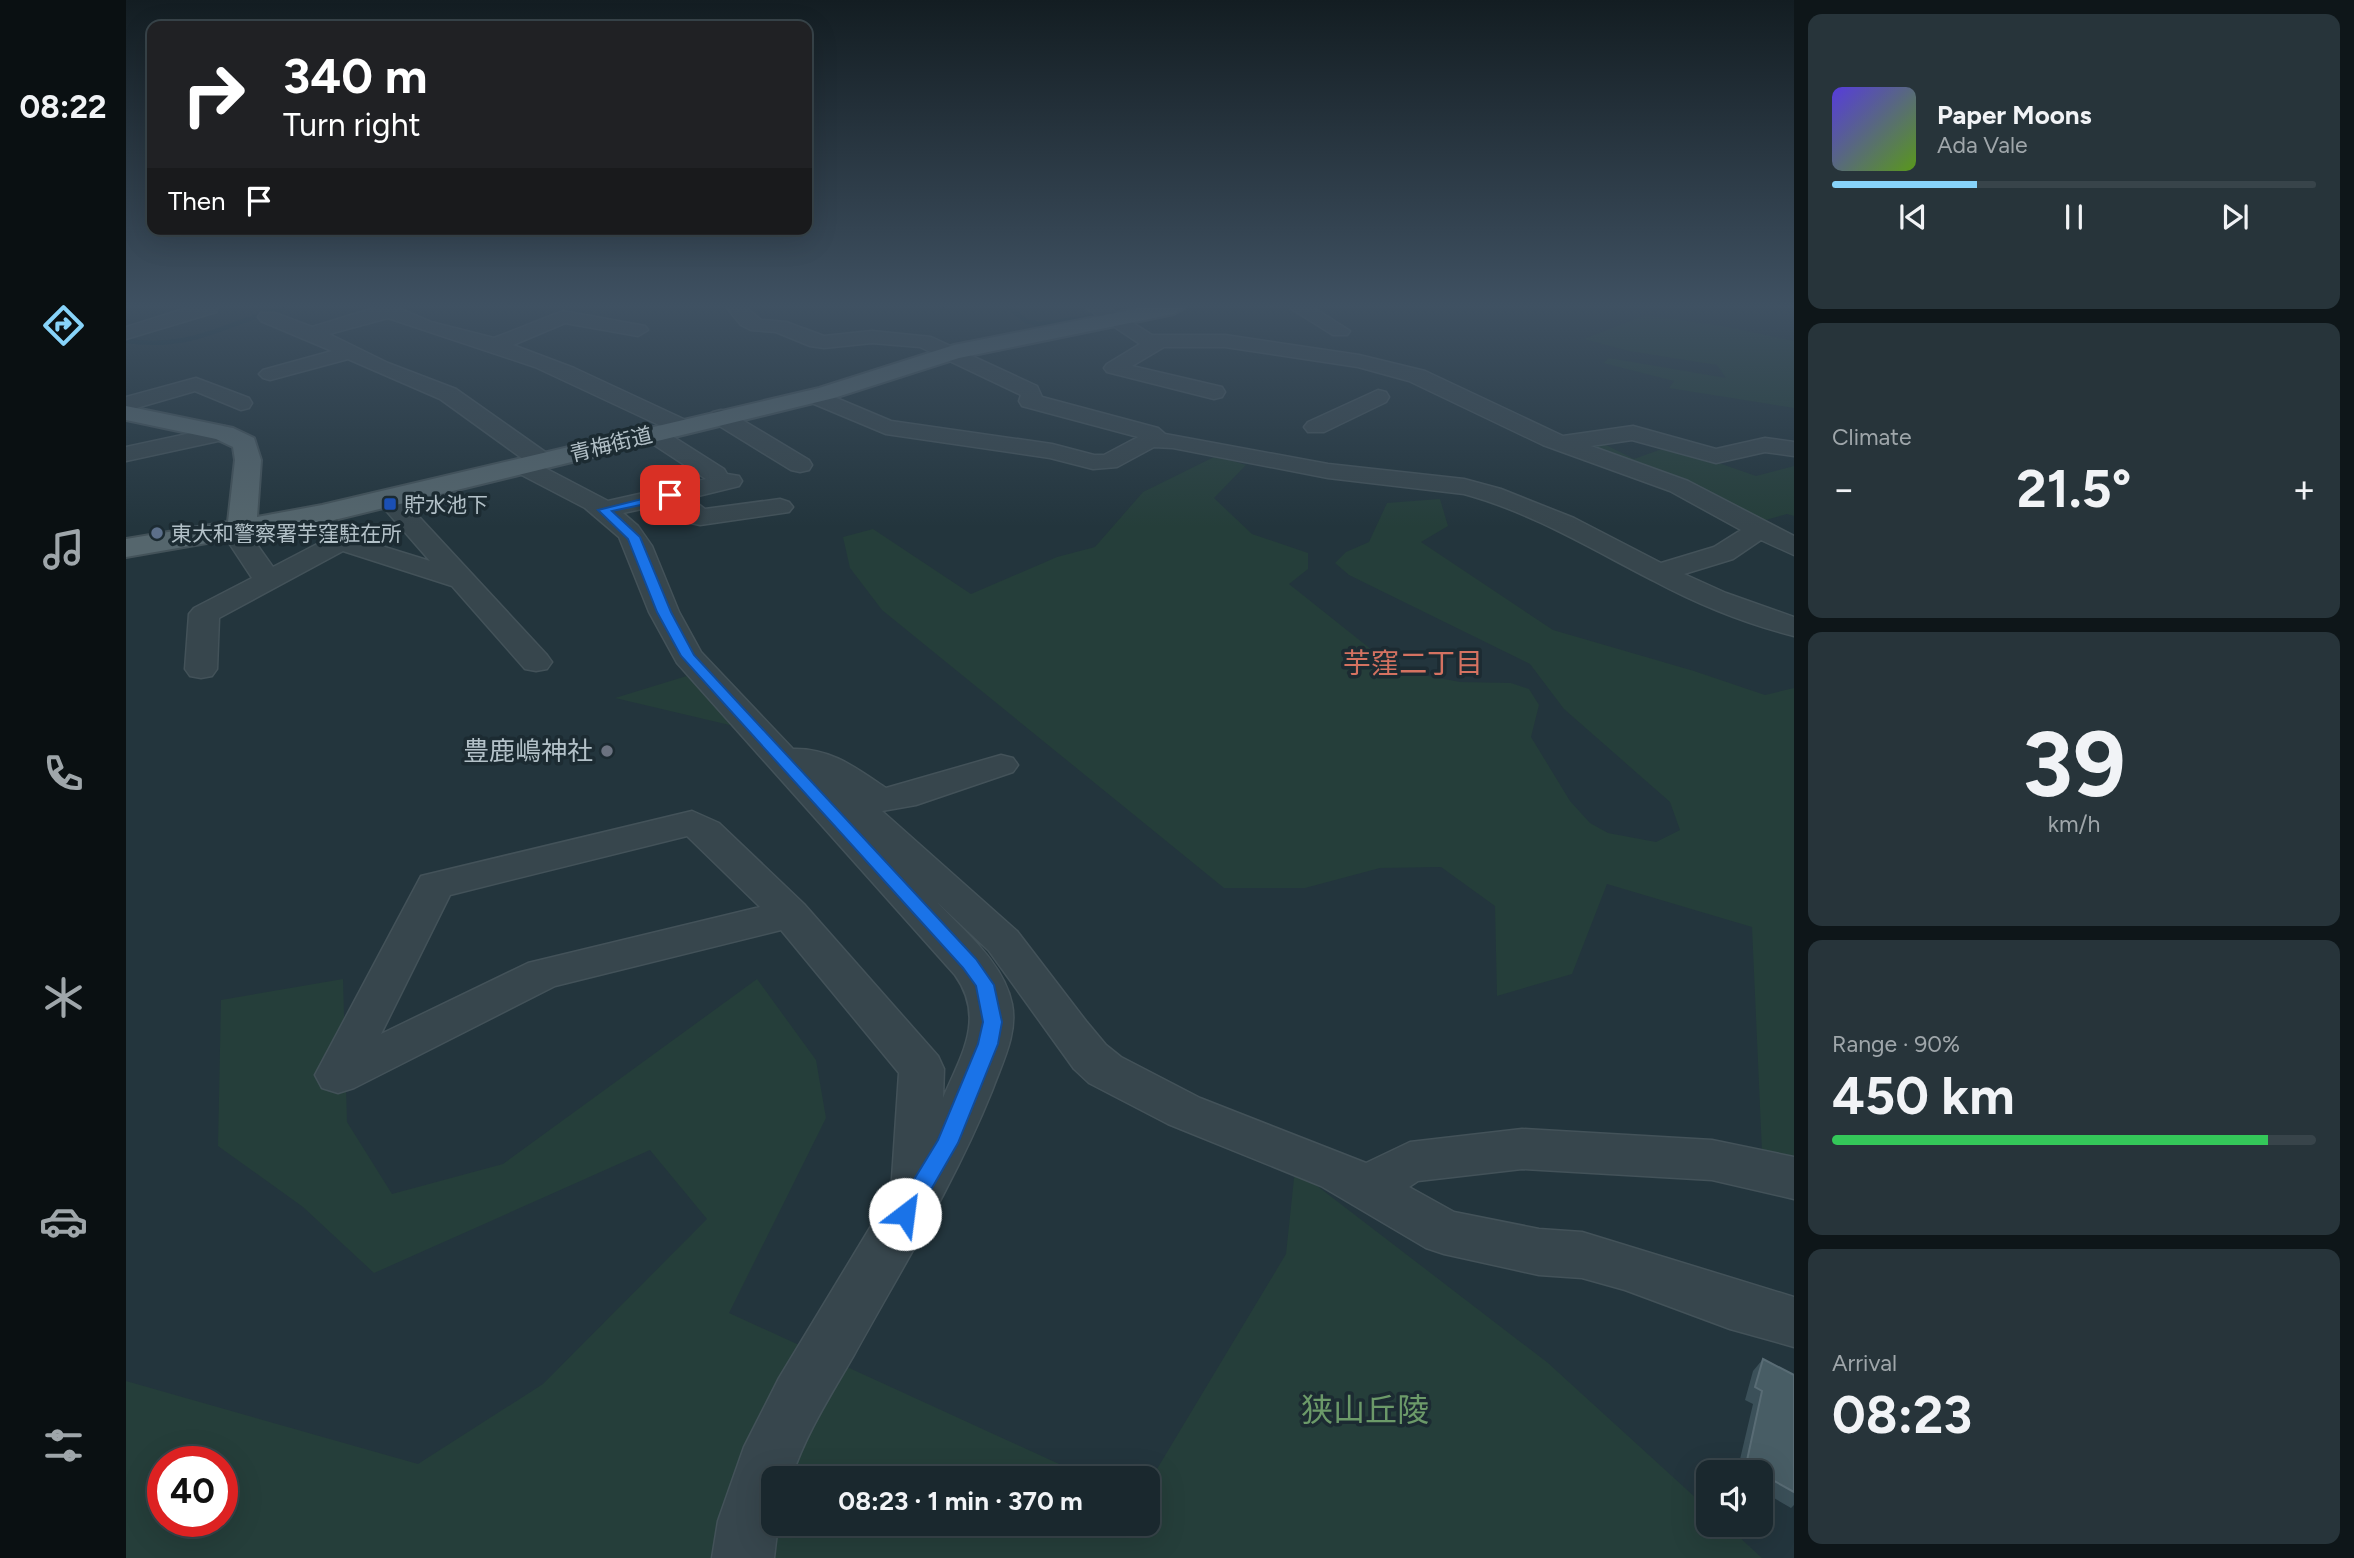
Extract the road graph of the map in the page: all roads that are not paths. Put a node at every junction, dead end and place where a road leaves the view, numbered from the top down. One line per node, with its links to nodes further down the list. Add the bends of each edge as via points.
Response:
1 (416, 381): 22 (street, via 449,394)
2 (582, 381): 14 (street)
3 (862, 381): 8 (main road, 青梅街道)
4 (1006, 381): 18 (street, via 1028,391 1030,401 1150,433)
5 (1169, 381): 7 (street)
6 (1428, 381): 19 (street)
7 (1214, 391)
8 (815, 396): 13 (main road, 青梅街道); 18 (street, via 886,427 1052,451 1093,462 1108,462 1150,440)
9 (1378, 397): 15 (street)
10 (241, 403): 11 (street, via 196,384)
11 (126, 404)
12 (126, 413): 16 (main road)
13 (722, 417): 14 (main road, 青梅街道); 23 (street)
14 (682, 427): 17 (main road, 青梅街道)
15 (1316, 428)
16 (224, 433): 21 (street); 29 (main road, via 239,438 248,449)
17 (653, 434): 22 (main road, 青梅街道); 24 (street, via 723,478)
18 (1159, 440): 35 (street, via 1328,471 1492,494 1565,524)
19 (1560, 443): 20 (street, via 1633,433 1716,456 1765,445); 30 (street, via 1679,486)
20 (1794, 449)
21 (126, 454)
22 (532, 463): 25 (main road, 青梅街道); 27 (street)
23 (800, 465)
24 (670, 495): 26 (street, via 700,517); 27 (street)
25 (388, 498): 28 (main road, 青梅街道); 36 (street)
26 (780, 507)
27 (604, 510): 42 (street, via 634,537 664,612 688,656)
28 (322, 514): 29 (main road, 青梅街道); 32 (street)
29 (238, 530): 34 (main road, 青梅街道); 37 (street)
30 (1762, 531): 31 (street); 33 (street); 35 (street, via 1725,553)
31 (1794, 539)
32 (336, 540): 36 (street); 37 (street, via 318,556)
33 (1794, 547)
34 (126, 548)
35 (1657, 572): 38 (street)
36 (461, 579): 39 (street)
37 (268, 581): 40 (street, via 204,614)
38 (1794, 627)
39 (537, 662)
40 (201, 669)
41 (1001, 765): 42 (street, via 903,797 880,800 825,763 804,759)
42 (789, 769): 45 (street, via 841,793 1003,941 1071,1033 1105,1070 1184,1111 1338,1171); 46 (street, via 970,964 985,985 991,1004 988,1044 947,1143)
43 (790, 914): 43 (street, via 706,831 691,823 435,885 338,1075 543,974); 46 (street, via 922,1069)
44 (1794, 1178): 45 (street, via 1712,1160 1522,1149 1410,1162)
45 (1369, 1189): 47 (street, via 1444,1232 1539,1252 1582,1255)
46 (916, 1194): 48 (street, via 799,1398 765,1468 748,1521)
47 (1794, 1322)
48 (743, 1558)

